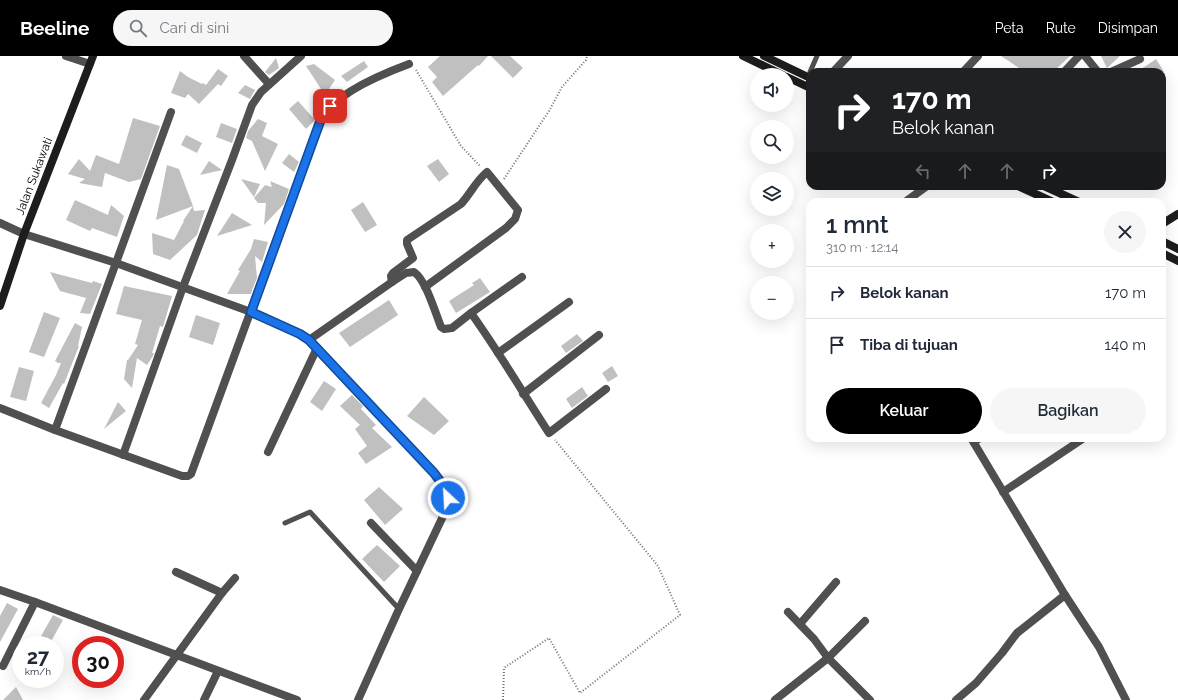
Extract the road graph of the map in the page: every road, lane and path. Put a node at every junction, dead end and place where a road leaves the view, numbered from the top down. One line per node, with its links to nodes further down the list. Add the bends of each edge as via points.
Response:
1 (66, 56): 14 (street)
2 (93, 56): 14 (street, Jalan Sukawati)
3 (244, 56): 25 (street)
4 (301, 56): 25 (street)
5 (587, 56): 29 (path, via 562,87)
6 (743, 56): 16 (street)
7 (764, 56): 23 (street)
8 (817, 56): 17 (lane)
9 (848, 56): 18 (street)
10 (978, 56): 19 (street)
11 (1079, 56): 20 (street)
12 (1085, 56): 21 (street)
13 (1140, 59): 22 (street)
14 (90, 64): 39 (street, Jalan Sukawati)
15 (410, 64): 28 (path, via 461,146); 51 (street, via 386,72 354,89 324,113)
16 (768, 68)
17 (813, 68)
18 (838, 68)
19 (967, 68)
20 (1068, 68)
21 (1095, 68)
22 (1120, 68)
23 (806, 73)
24 (794, 80): 26 (street)
25 (269, 84): 47 (street, via 252,105)
26 (806, 86)
27 (171, 112): 44 (street)
28 (487, 172): 29 (street); 46 (street, via 462,204 407,240 413,258 393,273)
29 (498, 187): 48 (street, via 518,210 515,219)
30 (922, 190): 33 (street)
31 (1027, 190): 34 (street)
32 (1053, 190): 35 (street)
33 (910, 198)
34 (1044, 198)
35 (1070, 198)
36 (1178, 214): 37 (street)
37 (1166, 222)
38 (0, 223): 39 (street)
39 (24, 234): 44 (street); 50 (street, Jalan Sukawati)
40 (1166, 243): 41 (street)
41 (1178, 249)
42 (1166, 255): 43 (street)
43 (1178, 261)
44 (116, 263): 47 (street); 60 (street)
45 (522, 277): 52 (street)
46 (392, 282): 48 (street, via 406,273 414,272); 54 (street)
47 (183, 287): 51 (street); 65 (street)
48 (425, 287): 52 (street, via 444,329 452,328)
49 (569, 302): 56 (street)
50 (0, 306)
51 (251, 312): 54 (street); 65 (street, via 191,474 182,476)
52 (471, 313): 56 (street)
53 (599, 335): 58 (street)
54 (309, 340): 55 (street)
55 (316, 348): 64 (street); 69 (street, via 434,473 446,489 448,502 445,512)
56 (498, 353): 58 (street)
57 (606, 389): 61 (street)
58 (523, 394): 61 (street)
59 (0, 408): 60 (street)
60 (55, 430): 65 (street)
61 (549, 433): 89 (path, via 658,566 680,615 580,693 548,638 504,668)
62 (977, 442): 66 (street)
63 (1078, 442): 66 (street)
64 (268, 452)
65 (123, 454)
66 (1003, 492): 75 (street)
67 (285, 523): 77 (lane, via 310,512)
68 (371, 523): 69 (street)
69 (417, 571): 77 (street)
70 (176, 572): 74 (street)
71 (235, 578): 74 (street)
72 (836, 582): 80 (street)
73 (0, 590): 76 (street)
74 (222, 593): 81 (street)
75 (1065, 595): 92 (street, via 1017,633 976,682); 93 (street, via 1099,647)
76 (35, 602): 81 (street); 83 (street)
77 (399, 609): 88 (street)
78 (788, 612): 80 (street)
79 (865, 621): 82 (street)
80 (800, 624): 82 (street)
81 (177, 655): 84 (street); 85 (street)
82 (828, 658): 90 (street); 91 (street)
83 (3, 666)
84 (218, 671): 86 (street); 87 (street)
85 (144, 700)
86 (204, 700)
87 (296, 700)
88 (358, 700)
89 (503, 700)
90 (775, 700)
91 (870, 700)
92 (956, 700)
93 (1126, 700)

